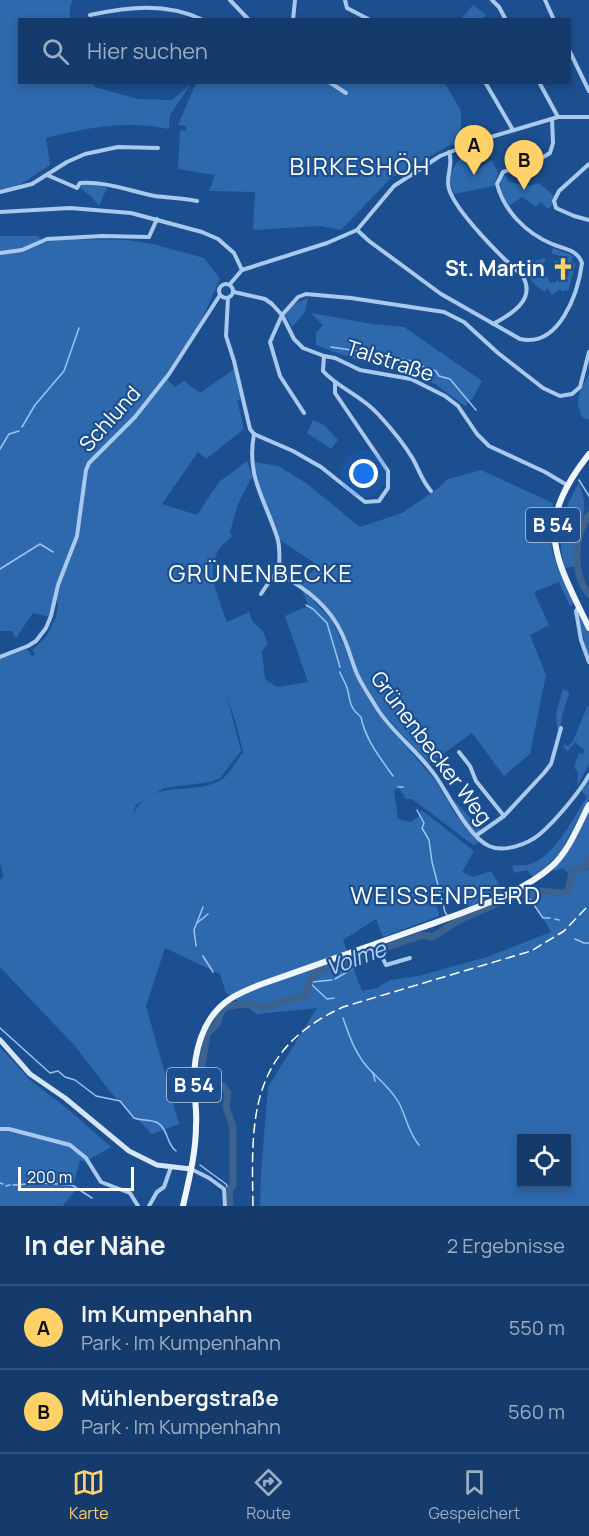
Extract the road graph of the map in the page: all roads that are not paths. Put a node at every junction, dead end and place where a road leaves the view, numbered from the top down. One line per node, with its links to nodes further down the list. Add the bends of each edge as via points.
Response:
1 (230, 0): 8 (street)
2 (295, 0): 9 (street)
3 (345, 0): 10 (street, via 347,8)
4 (492, 0): 11 (street)
5 (545, 0): 12 (street)
6 (90, 15): 7 (street, via 152,7)
7 (198, 18)
8 (247, 18)
9 (293, 18)
10 (366, 18)
11 (505, 18)
12 (553, 18)
13 (571, 54): 17 (street)
14 (332, 84): 18 (street)
15 (486, 84): 22 (street)
16 (540, 84): 19 (street)
17 (589, 91)
18 (346, 93)
19 (558, 117): 20 (street); 21 (street)
20 (589, 117)
21 (552, 119): 22 (street); 40 (street, via 550,153 503,172 497,184 506,206 522,226 574,253 582,263 581,271 567,309 548,335 527,341)
22 (513, 130): 24 (street)
23 (158, 148): 26 (street, via 118,147 94,152)
24 (449, 152): 32 (street, via 394,186); 40 (street, via 447,182 451,195 527,283 527,293 512,314)
25 (589, 164): 31 (street, via 559,191 554,201 556,208)
26 (47, 175): 27 (street, via 32,184); 28 (street, via 77,188 80,183 94,182)
27 (0, 192)
28 (197, 201)
29 (0, 212): 30 (street, via 97,209)
30 (157, 219): 33 (street, via 149,237 47,239 22,250); 34 (street, via 218,239 234,253)
31 (589, 220)
32 (357, 230): 34 (street); 40 (street, via 441,294)
33 (0, 253)
34 (242, 270): 35 (street)
35 (230, 284): 36 (street); 37 (street, via 221,285)
36 (234, 292): 38 (street); 39 (street, Talstraße, via 265,299)
37 (220, 295): 38 (street); 53 (street, Schlund, via 169,374 135,417 89,463 77,536 46,628 28,646)
38 (228, 298): 45 (street, via 226,336)
39 (282, 315): 41 (street, via 298,297 311,293 432,309 464,322 498,353 560,396 572,394 580,387); 42 (street, Talstraße, via 298,345); 44 (street, via 272,336 272,352 280,376)
40 (493, 324)
41 (589, 352)
42 (324, 356): 43 (street, via 323,371); 47 (street, Talstraße, via 360,369 395,375 446,396 489,446)
43 (335, 382): 45 (street, via 335,393 388,471 388,488 379,501 365,502 321,467); 48 (street, via 379,414 412,458)
44 (304, 413)
45 (254, 434): 49 (street, via 251,459 258,490 279,542)
46 (589, 454): 47 (main road, B 54)
47 (567, 485): 51 (main road, B 54, via 555,514 554,545)
48 (431, 492)
49 (279, 574): 50 (street, via 273,576); 60 (street, Grünenbecker Weg, via 301,586 328,613 379,711 432,771 456,812)
50 (261, 594)
51 (579, 607): 52 (main road, B 54); 54 (street, via 576,611 581,640)
52 (589, 628)
53 (0, 657)
54 (589, 662)
55 (561, 728): 59 (street, via 551,764)
56 (459, 752): 59 (street)
57 (589, 775): 60 (street, Grünenbecker Weg, via 533,839 501,849 487,845)
58 (589, 805): 61 (main road, B 54, via 552,866 529,882)
59 (504, 816): 60 (street)
60 (477, 836)
61 (377, 945): 62 (street, via 386,965); 66 (main road, B 54, via 259,985 220,1006 205,1026 196,1054 195,1151)
62 (410, 958)
63 (0, 1040): 65 (main road, via 30,1074 124,1147 151,1163)
64 (0, 1129): 67 (street, via 70,1145 90,1162 101,1182 130,1193)
65 (171, 1167): 66 (main road); 68 (street, via 164,1187 157,1191)
66 (191, 1169): 69 (main road, B 54); 70 (street, via 224,1189)
67 (138, 1206)
68 (149, 1206)
69 (183, 1206)
70 (225, 1206)

